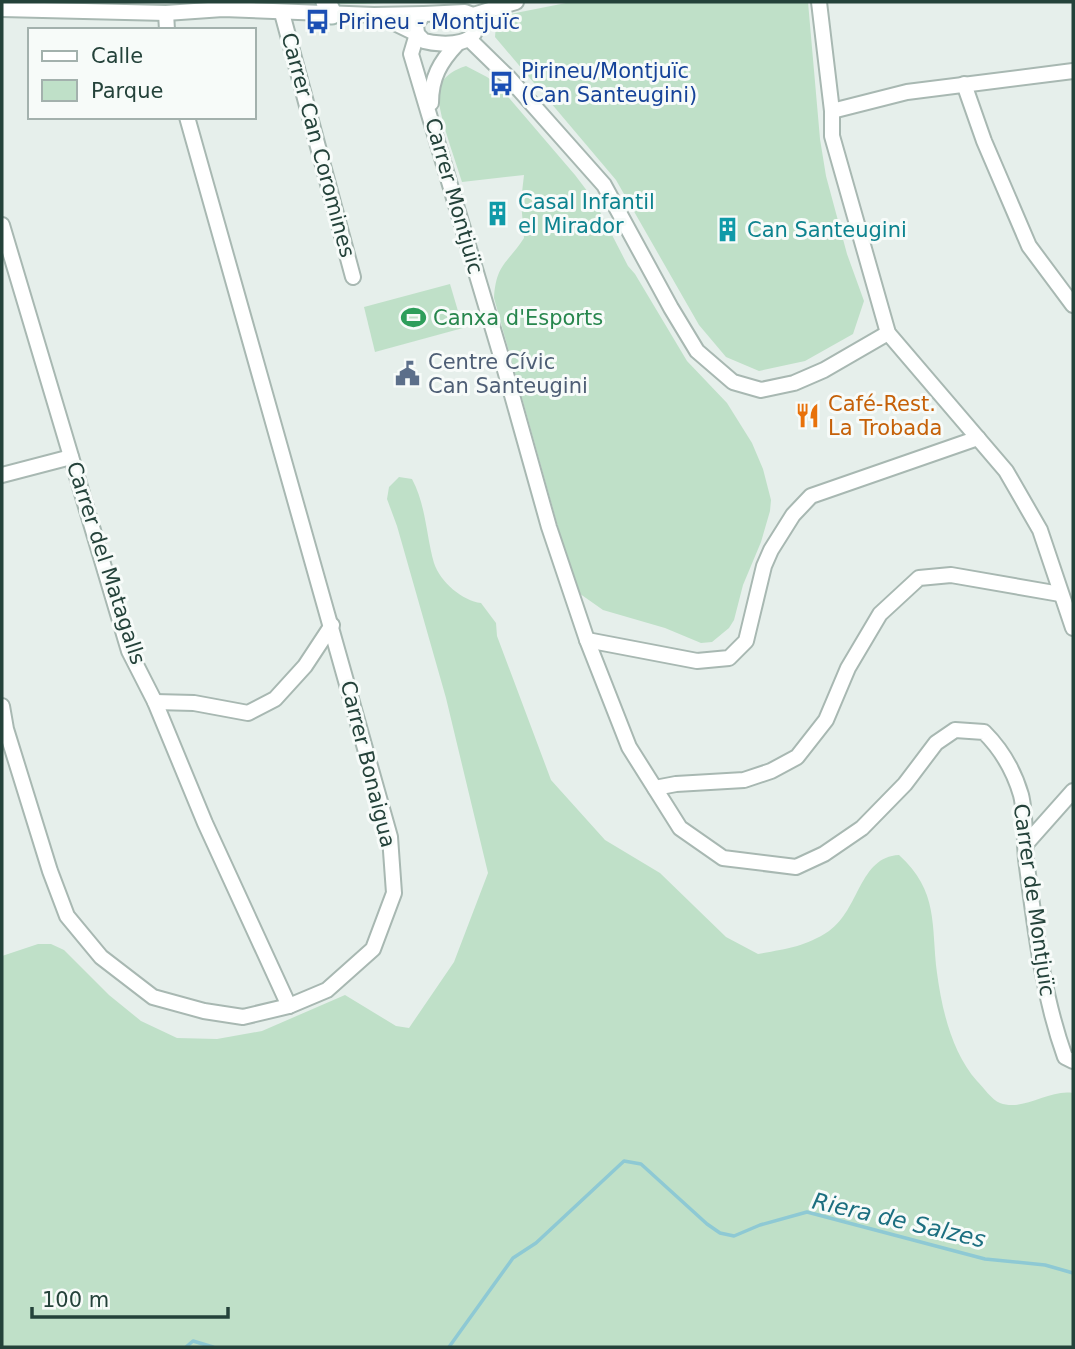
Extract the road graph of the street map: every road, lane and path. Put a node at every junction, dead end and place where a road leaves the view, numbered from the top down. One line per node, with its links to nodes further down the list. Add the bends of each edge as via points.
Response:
1 (516, 2): 9 (street)
2 (819, 2): 15 (street)
3 (329, 8): 6 (street); 8 (street)
4 (2, 9): 5 (street)
5 (166, 13): 6 (street, via 223,9); 10 (street)
6 (282, 13): 19 (street, Carrer Can Coromines)
7 (424, 14): 8 (street); 9 (street); 11 (street, Carrer Montjuïc, via 416,24)
8 (374, 15): 11 (street)
9 (472, 15): 12 (street, via 476,25)
10 (167, 28)
11 (417, 34): 12 (street, via 429,43); 16 (street, Carrer Montjuïc, via 411,54)
12 (463, 41): 16 (street, via 443,58 435,74); 21 (street, via 509,78 604,184 698,351 733,382 761,390 794,383)
13 (1073, 71): 14 (street)
14 (964, 84): 15 (street, via 907,92); 20 (street, via 1029,246)
15 (832, 111): 21 (street, via 832,136)
16 (432, 118): 28 (street, Carrer Montjuïc, via 549,527)
17 (188, 119): 26 (street, Carrer Bonaigua)
18 (2, 225): 23 (street, Carrer del Matagalls)
19 (353, 277)
20 (1073, 305)
21 (888, 333): 22 (street)
22 (978, 438): 25 (street, via 1006,471 1040,530); 28 (street, via 811,496 771,550 746,640 729,658 697,661)
23 (71, 457): 24 (street); 29 (street, Carrer del Matagalls, via 129,650)
24 (2, 475)
25 (1060, 594): 27 (street); 32 (street, via 951,575 919,578 880,614 848,668 826,720 797,757 744,780)
26 (332, 625): 29 (street, via 305,666 275,699 248,713 194,703); 35 (street, Carrer Bonaigua, via 390,837 394,893 373,949 327,990)
27 (1073, 628)
28 (587, 640): 32 (street, Carrer de Montjuïc, via 629,747)
29 (155, 702): 35 (street, Carrer del Matagalls)
30 (2, 706): 31 (street, Carrer Bonaigua)
31 (4, 728): 35 (street, Carrer Bonaigua, via 67,916 101,957 153,997 204,1011 243,1017)
32 (655, 788): 34 (street, Carrer de Montjuïc, via 680,828 723,858 796,867 862,828 905,784 936,743 955,730 984,732 1000,748 1021,796)
33 (1073, 791): 34 (street)
34 (1025, 845): 36 (street, Carrer de Montjuïc, via 1052,1022 1065,1057)
35 (289, 1006)
36 (1073, 1061)

